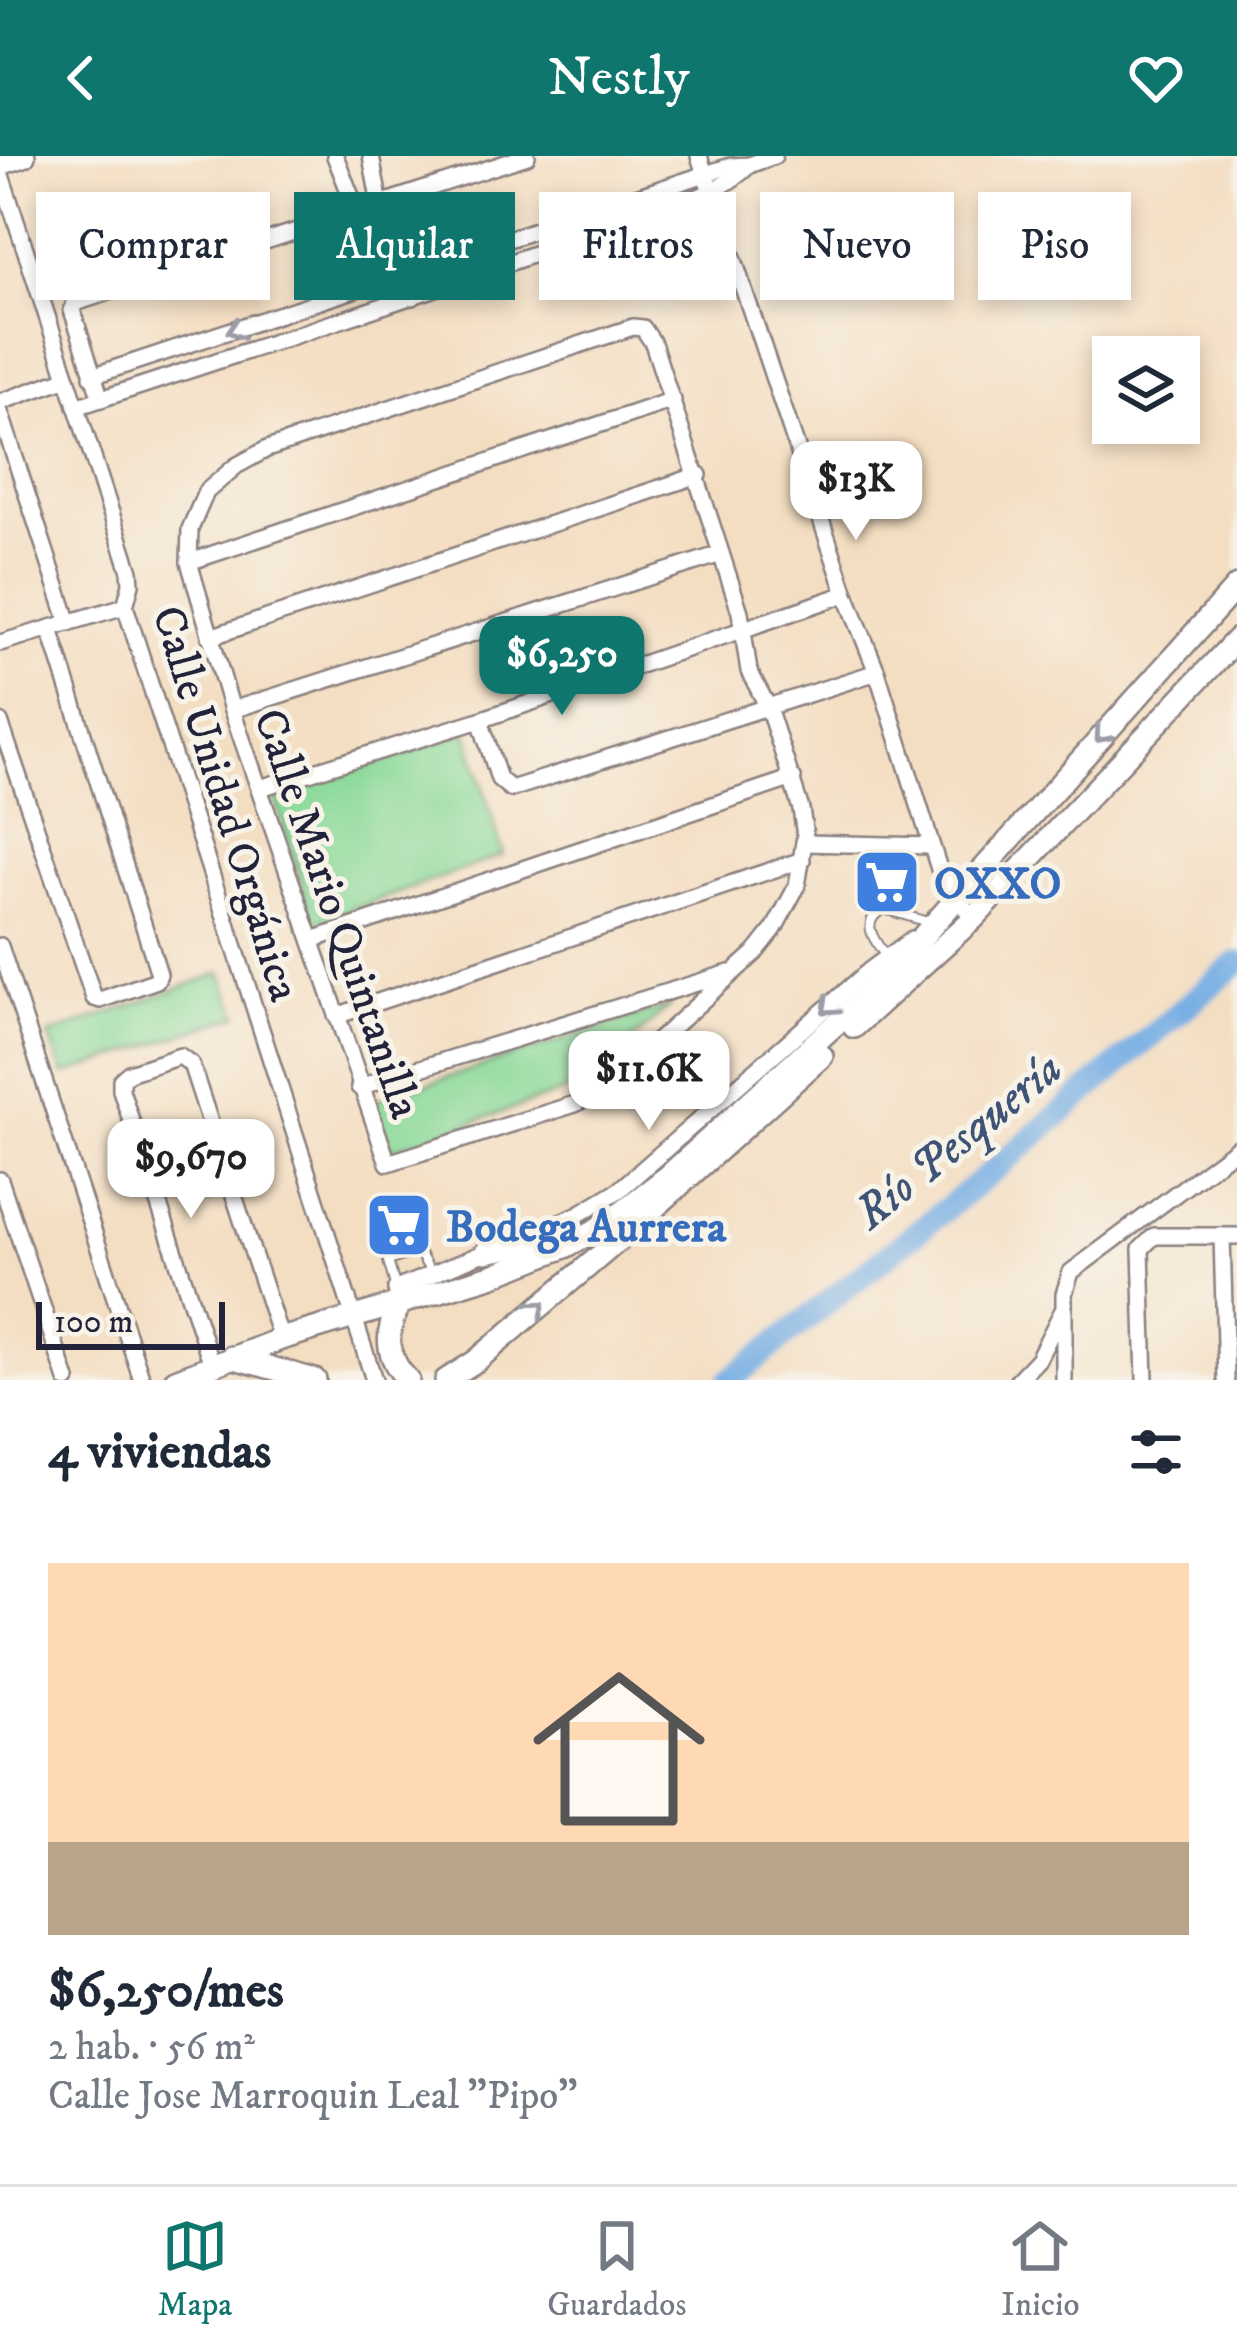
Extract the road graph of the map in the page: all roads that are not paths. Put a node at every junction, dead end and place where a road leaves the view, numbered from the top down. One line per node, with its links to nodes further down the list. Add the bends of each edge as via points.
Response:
1 (24, 156): 8 (street)
2 (334, 156): 10 (street)
3 (371, 156): 11 (street)
4 (527, 156): 12 (street)
5 (699, 156): 9 (street)
6 (774, 156): 7 (street)
7 (730, 167): 9 (street)
8 (0, 168): 21 (street, Calle Unidad Orgánica)
9 (709, 184): 14 (street); 15 (street); 31 (street)
10 (351, 192)
11 (378, 192)
12 (419, 192)
13 (294, 233): 20 (street, via 75,303)
14 (515, 243)
15 (515, 258)
16 (330, 300): 20 (street, one-way to 20)
17 (392, 300): 19 (street)
18 (404, 300): 19 (street)
19 (393, 304): 22 (street)
20 (92, 376): 22 (street)
21 (65, 380): 24 (street); 25 (street, Calle Unidad Orgánica)
22 (101, 399): 25 (street)
23 (673, 400): 27 (street, Calle Mario Quintanilla); 29 (street); 29 (street, Calle Mario Quintanilla, via 646,332 620,329 251,457 206,492 190,530)
24 (0, 402)
25 (76, 407): 32 (street, Calle Unidad Orgánica, via 130,571)
26 (0, 412): 33 (street)
27 (699, 475): 28 (street, Calle Mario Quintanilla); 36 (street)
28 (722, 554): 34 (street, Calle Mario Quintanilla); 42 (street)
29 (189, 562): 36 (street, Calle Mario Quintanilla)
30 (1237, 586): 40 (street)
31 (846, 594): 34 (street); 39 (street)
32 (125, 606): 33 (street); 73 (street, Calle Unidad Orgánica)
33 (69, 623): 35 (street)
34 (742, 628): 41 (street, Calle Mario Quintanilla, via 749,671); 44 (street)
35 (50, 629): 38 (street); 45 (street, via 158,979 95,1000)
36 (210, 637): 42 (street, Calle Mario Quintanilla)
37 (1237, 639): 43 (street)
38 (0, 643)
39 (877, 672): 41 (street); 48 (street)
40 (1139, 692): 43 (street); 50 (street, one-way to 50)
41 (768, 707): 44 (street, via 511,789 499,779); 46 (street, Calle Mario Quintanilla)
42 (232, 710): 47 (street, Calle Mario Quintanilla)
43 (1166, 716): 51 (street)
44 (480, 720): 47 (street)
45 (0, 722)
46 (793, 778): 49 (street, Calle Mario Quintanilla); 53 (street)
47 (260, 788): 53 (street, Calle Mario Quintanilla)
48 (931, 846): 49 (street); 50 (street)
49 (803, 851): 56 (street, Calle Mario Quintanilla, via 774,928); 57 (street)
50 (958, 898): 51 (street); 52 (street)
51 (973, 919): 84 (street, one-way to 51, via 627,1233)
52 (927, 930): 55 (street); 55 (lane, via 884,909 873,914 871,936)
53 (312, 940): 57 (street, Calle Mario Quintanilla)
54 (0, 946): 79 (street)
55 (891, 962): 58 (street, one-way to 58); 59 (street)
56 (732, 972): 60 (street); 60 (street, Calle Mario Quintanilla, via 593,1094 399,1162 382,1155)
57 (336, 1016): 60 (street, Calle Mario Quintanilla)
58 (784, 1047): 59 (street); 69 (street, via 600,1203)
59 (778, 1076): 63 (street)
60 (359, 1087)
61 (1237, 1148): 64 (street)
62 (0, 1180): 78 (street)
63 (621, 1213): 69 (street); 71 (street, via 565,1247)
64 (1141, 1219): 65 (street); 66 (street)
65 (1126, 1232): 68 (street); 72 (street, via 1071,1272)
66 (1154, 1236): 67 (street); 68 (street)
67 (1229, 1236): 87 (street)
68 (1141, 1249): 86 (street)
69 (486, 1252): 70 (street)
70 (432, 1274): 71 (street); 71 (lane, via 418,1251 388,1261)
71 (397, 1298): 73 (street); 83 (street, via 388,1342)
72 (1064, 1302): 75 (street); 77 (street)
73 (353, 1318): 74 (street); 82 (street, Calle Unidad Orgánica)
74 (280, 1339): 76 (street); 76 (street, via 191,1064 185,1057 129,1073 120,1084)
75 (1038, 1359): 77 (street); 85 (street)
76 (221, 1361): 80 (street); 81 (street)
77 (1064, 1371)
78 (67, 1380)
79 (142, 1380)
80 (175, 1380)
81 (315, 1380)
82 (374, 1380)
83 (408, 1380)
84 (446, 1380)
85 (1018, 1380)
86 (1145, 1380)
87 (1226, 1380)

